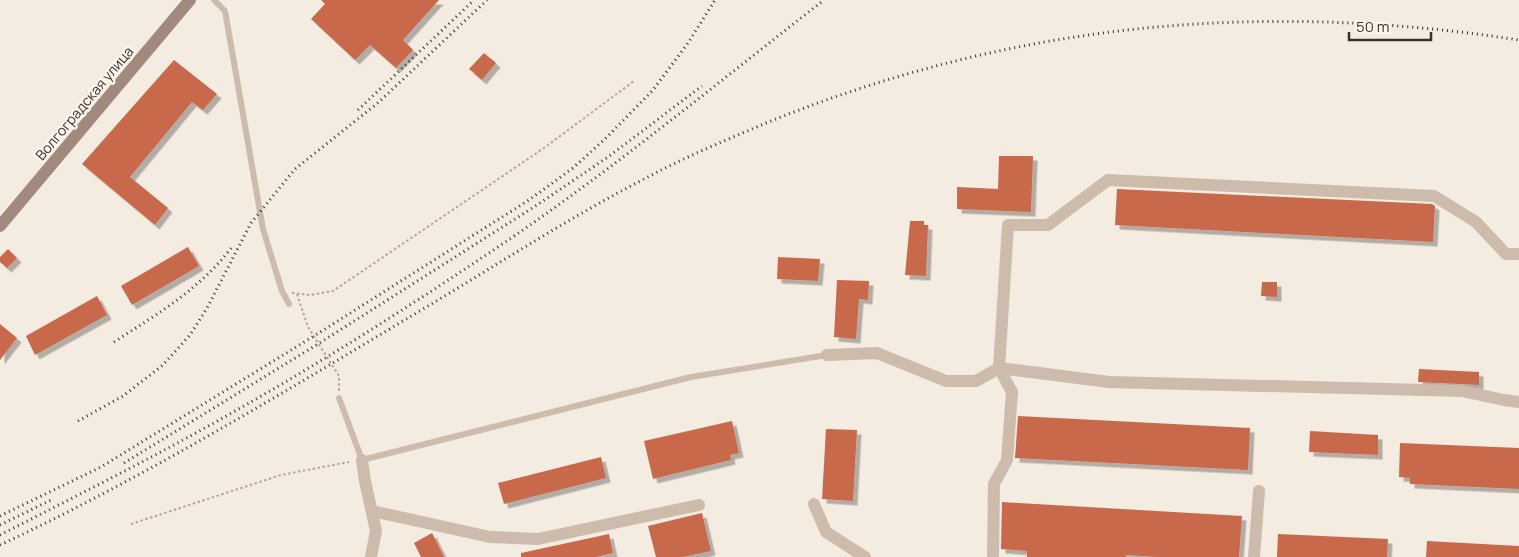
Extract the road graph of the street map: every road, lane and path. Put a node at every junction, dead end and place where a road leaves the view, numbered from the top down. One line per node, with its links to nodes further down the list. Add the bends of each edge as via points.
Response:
1 (190, 0): 4 (main road, Волгоградская улица)
2 (214, 0): 6 (lane, via 225,11 263,229)
3 (634, 81): 7 (path, via 544,148 333,291 310,295)
4 (0, 226)
5 (1519, 254): 10 (street, via 1506,254 1476,222 1434,196 1108,180 1048,225 1008,225)
6 (282, 291): 7 (path); 8 (lane)
7 (297, 293): 11 (path, via 308,327 339,376)
8 (289, 304)
9 (827, 355): 10 (street, via 878,353 946,381 976,381); 13 (lane, via 690,377)
10 (999, 368): 12 (street, via 1109,382 1462,391); 21 (street, via 1012,392 1008,460 994,484)
11 (339, 398): 13 (lane)
12 (1519, 402)
13 (362, 460): 17 (street); 18 (path, via 282,475)
14 (1259, 491): 22 (street)
15 (814, 504): 20 (street, via 826,532)
16 (699, 505): 17 (street, via 538,539 490,537)
17 (372, 511): 19 (street, via 376,532)
18 (131, 524)
19 (371, 557)
20 (866, 557)
21 (994, 557)
22 (1254, 557)

